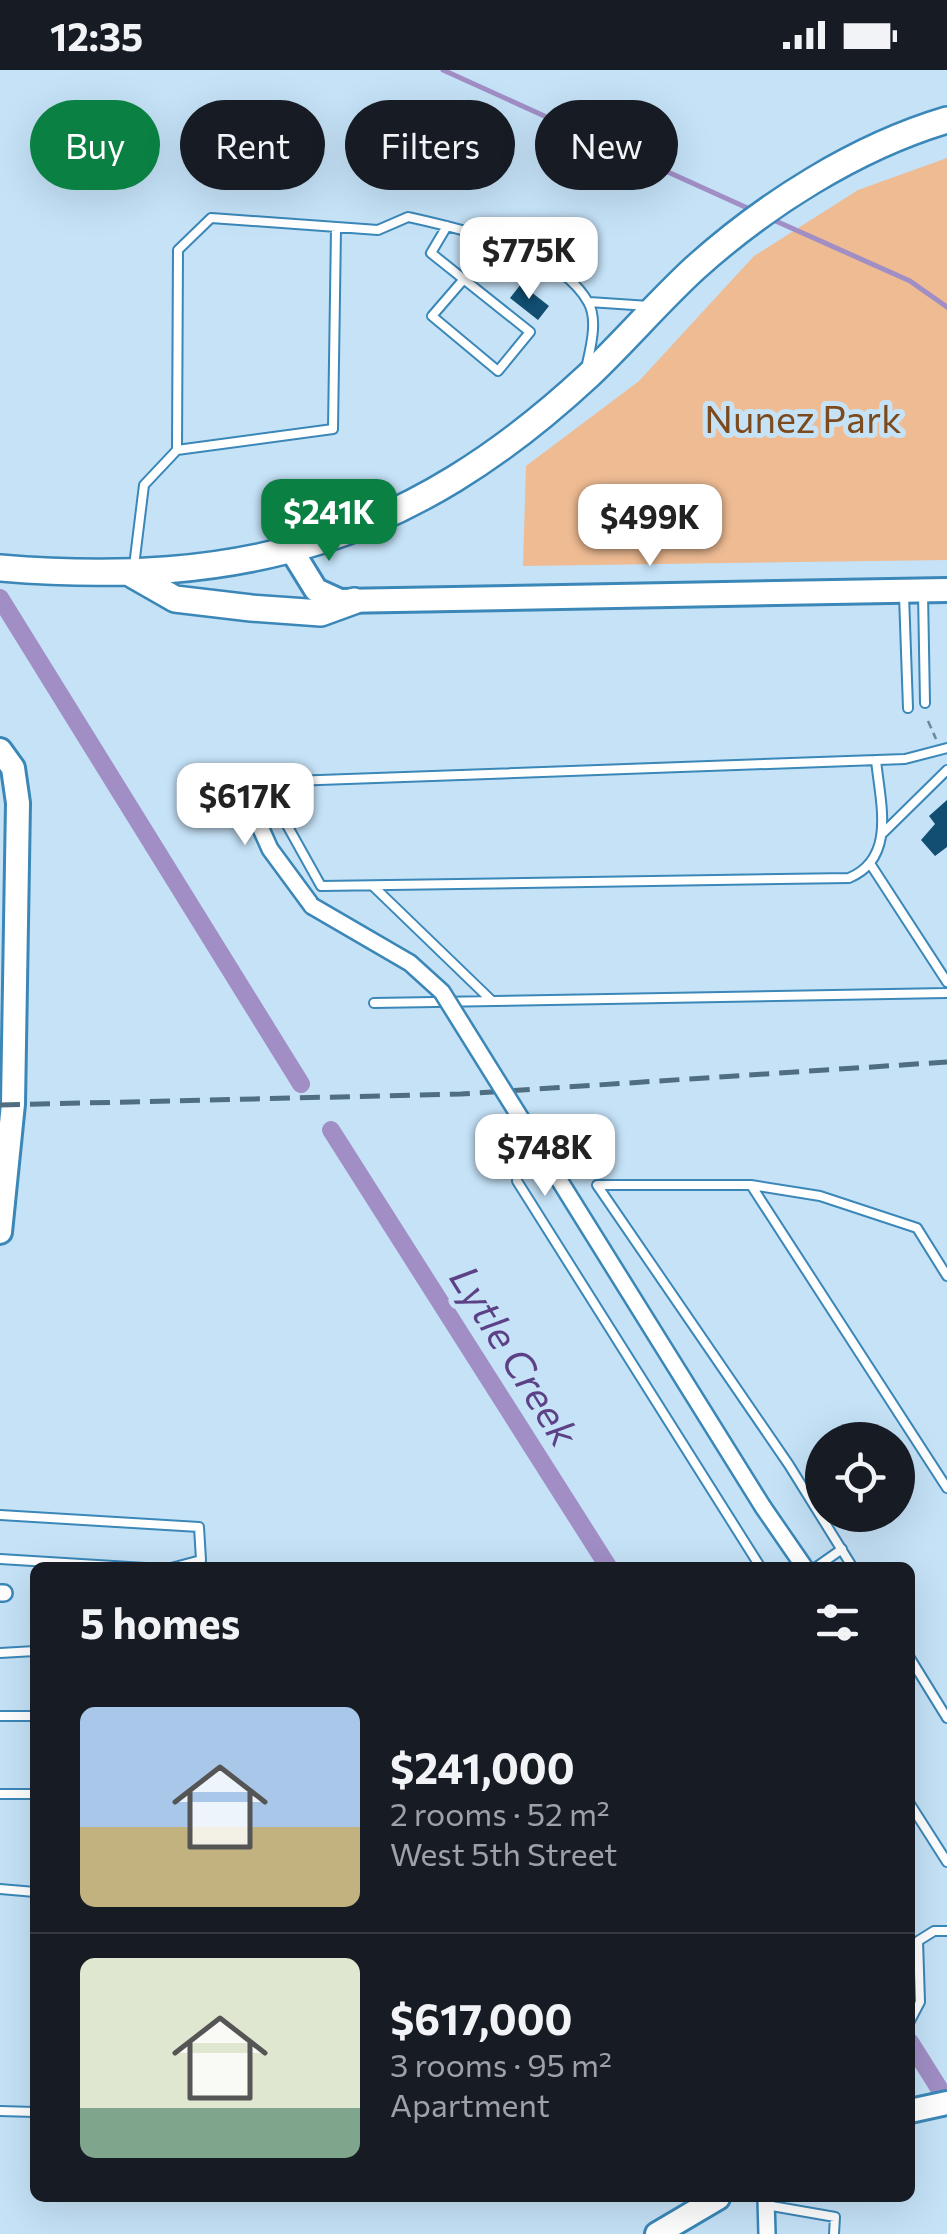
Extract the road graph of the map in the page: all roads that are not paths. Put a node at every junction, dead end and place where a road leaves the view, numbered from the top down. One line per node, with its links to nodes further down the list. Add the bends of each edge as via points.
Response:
1 (947, 120): 6 (main road, via 819,178 754,221)
2 (447, 226): 3 (lane, via 408,217 378,230); 4 (lane, via 431,252); 5 (lane, via 546,260)
3 (336, 229): 8 (lane, via 332,429); 8 (lane, via 211,218 178,250)
4 (464, 279): 4 (lane, via 530,332 498,371 432,316)
5 (588, 302): 6 (lane); 7 (lane, via 592,343)
6 (658, 306): 7 (main road)
7 (584, 380): 9 (main road, via 530,427 437,490 358,529)
8 (178, 450): 11 (lane, via 144,485)
9 (292, 550): 11 (main road); 14 (street, via 316,590)
10 (0, 568): 11 (main road)
11 (133, 575): 14 (main road, via 175,599 251,608 322,613)
12 (913, 590): 13 (street); 14 (street); 15 (lane); 16 (lane)
13 (947, 590)
14 (354, 601)
15 (924, 704)
16 (908, 708)
17 (946, 748): 19 (lane)
18 (0, 750): 29 (street, via 13,768 18,794)
19 (876, 760): 21 (lane); 22 (lane)
20 (947, 770): 22 (lane)
21 (263, 782): 24 (lane, via 321,886); 41 (street, bridge, via 249,802 270,849 312,906 410,963 442,992)
22 (882, 833): 23 (lane)
23 (871, 865): 24 (lane, via 849,878); 25 (lane)
24 (372, 886): 27 (lane)
25 (947, 982)
26 (947, 993): 27 (lane)
27 (492, 1000): 28 (lane)
28 (374, 1003)
29 (7, 1031): 32 (street, via 12,1104)
30 (517, 1182): 40 (lane)
31 (751, 1184): 33 (lane, via 820,1196 917,1228); 34 (lane); 36 (lane, via 598,1185)
32 (0, 1232)
33 (947, 1276)
34 (947, 1488)
35 (0, 1515): 39 (lane, via 199,1527 202,1560)
36 (842, 1549): 42 (lane); 43 (lane)
37 (0, 1559): 38 (lane)
38 (49, 1562)
39 (194, 1562)
40 (757, 1562)
41 (800, 1562)
42 (824, 1562)
43 (850, 1562)
44 (30, 1651): 45 (lane)
45 (0, 1653)
46 (915, 1666): 49 (lane)
47 (0, 1716): 48 (lane)
48 (30, 1716)
49 (947, 1718)
50 (0, 1794): 51 (lane)
51 (30, 1794)
52 (915, 1812): 53 (lane)
53 (947, 1862)
54 (0, 1889): 55 (lane)
55 (30, 1892)
56 (947, 1930): 57 (lane, via 918,1941)
57 (915, 2012)
58 (947, 2103): 59 (street)
59 (915, 2109)
60 (0, 2112): 61 (lane)
61 (30, 2112)
62 (711, 2202): 65 (street)
63 (766, 2202): 66 (street)
64 (771, 2202): 67 (lane, via 835,2216)
65 (657, 2234)
66 (767, 2234)
67 (834, 2234)

